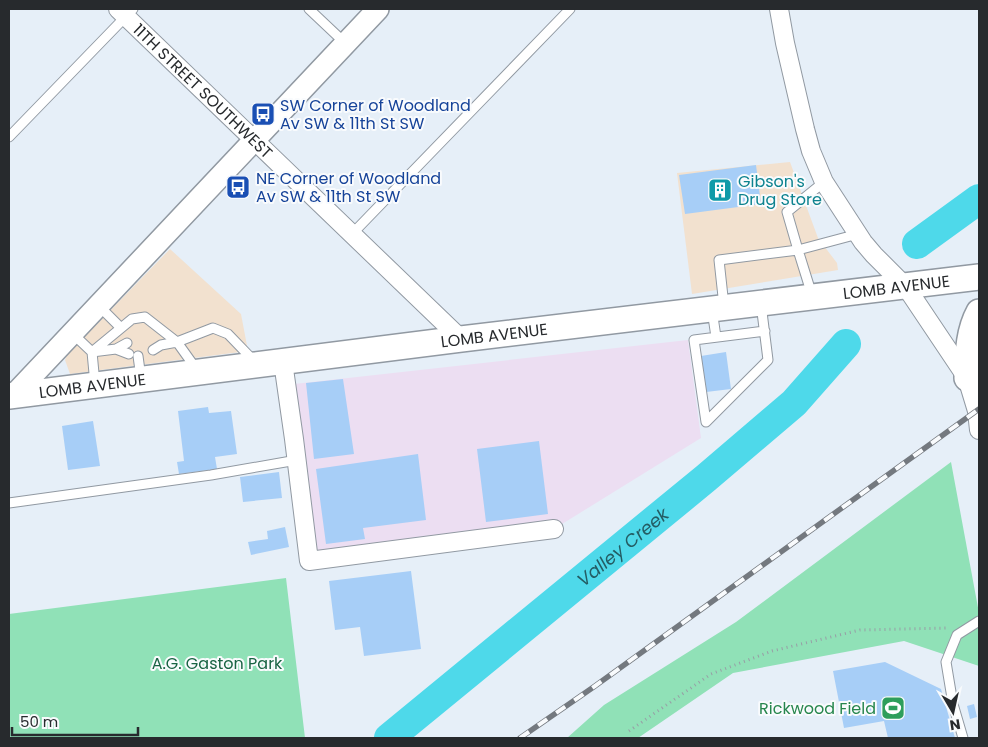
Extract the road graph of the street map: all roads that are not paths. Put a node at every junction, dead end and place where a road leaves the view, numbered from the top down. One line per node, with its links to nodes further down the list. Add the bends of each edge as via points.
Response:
1 (309, 9): 6 (lane)
2 (378, 9): 6 (street)
3 (570, 9): 10 (lane)
4 (779, 9): 9 (street, via 805,129)
5 (126, 11): 7 (lane); 8 (street, 11TH STREET SOUTHWEST)
6 (345, 43): 8 (street)
7 (9, 137)
8 (254, 138): 10 (street, 11TH STREET SOUTHWEST); 17 (street)
9 (824, 182): 11 (street); 12 (lane, via 787,212)
10 (352, 234): 25 (street, 11TH STREET SOUTHWEST)
11 (858, 234): 12 (lane); 14 (street)
12 (798, 250): 15 (lane); 18 (lane, via 719,260)
13 (979, 277): 14 (main road, LOMB AVENUE)
14 (906, 286): 15 (main road, LOMB AVENUE); 34 (street)
15 (813, 298): 16 (main road, LOMB AVENUE)
16 (762, 304): 18 (main road, LOMB AVENUE); 21 (lane)
17 (98, 305): 20 (lane); 22 (street)
18 (718, 309): 23 (lane); 25 (main road, LOMB AVENUE)
19 (979, 312): 34 (main road, via 969,340)
20 (120, 327): 26 (lane, via 132,319 144,317); 29 (lane)
21 (765, 331): 23 (lane); 23 (lane, via 768,360 706,422 694,340)
22 (72, 333): 29 (lane); 36 (street)
23 (716, 337)
24 (152, 339): 26 (lane, via 157,347)
25 (461, 339): 30 (main road, LOMB AVENUE)
26 (177, 342): 32 (lane, via 213,328 228,334); 33 (lane)
27 (127, 343): 28 (lane)
28 (116, 349): 29 (lane); 31 (lane)
29 (92, 352): 35 (lane)
30 (283, 362): 32 (main road, LOMB AVENUE); 38 (street)
31 (136, 363): 33 (main road, LOMB AVENUE); 35 (main road, LOMB AVENUE)
32 (258, 365): 33 (main road, LOMB AVENUE)
33 (198, 372)
34 (967, 378): 37 (street)
35 (95, 385): 36 (main road, LOMB AVENUE)
36 (11, 396)
37 (979, 430)
38 (297, 460): 39 (lane); 40 (street, via 309,560)
39 (9, 503)
40 (554, 529)
41 (979, 621): 42 (lane, via 957,635 946,662)
42 (963, 738)

